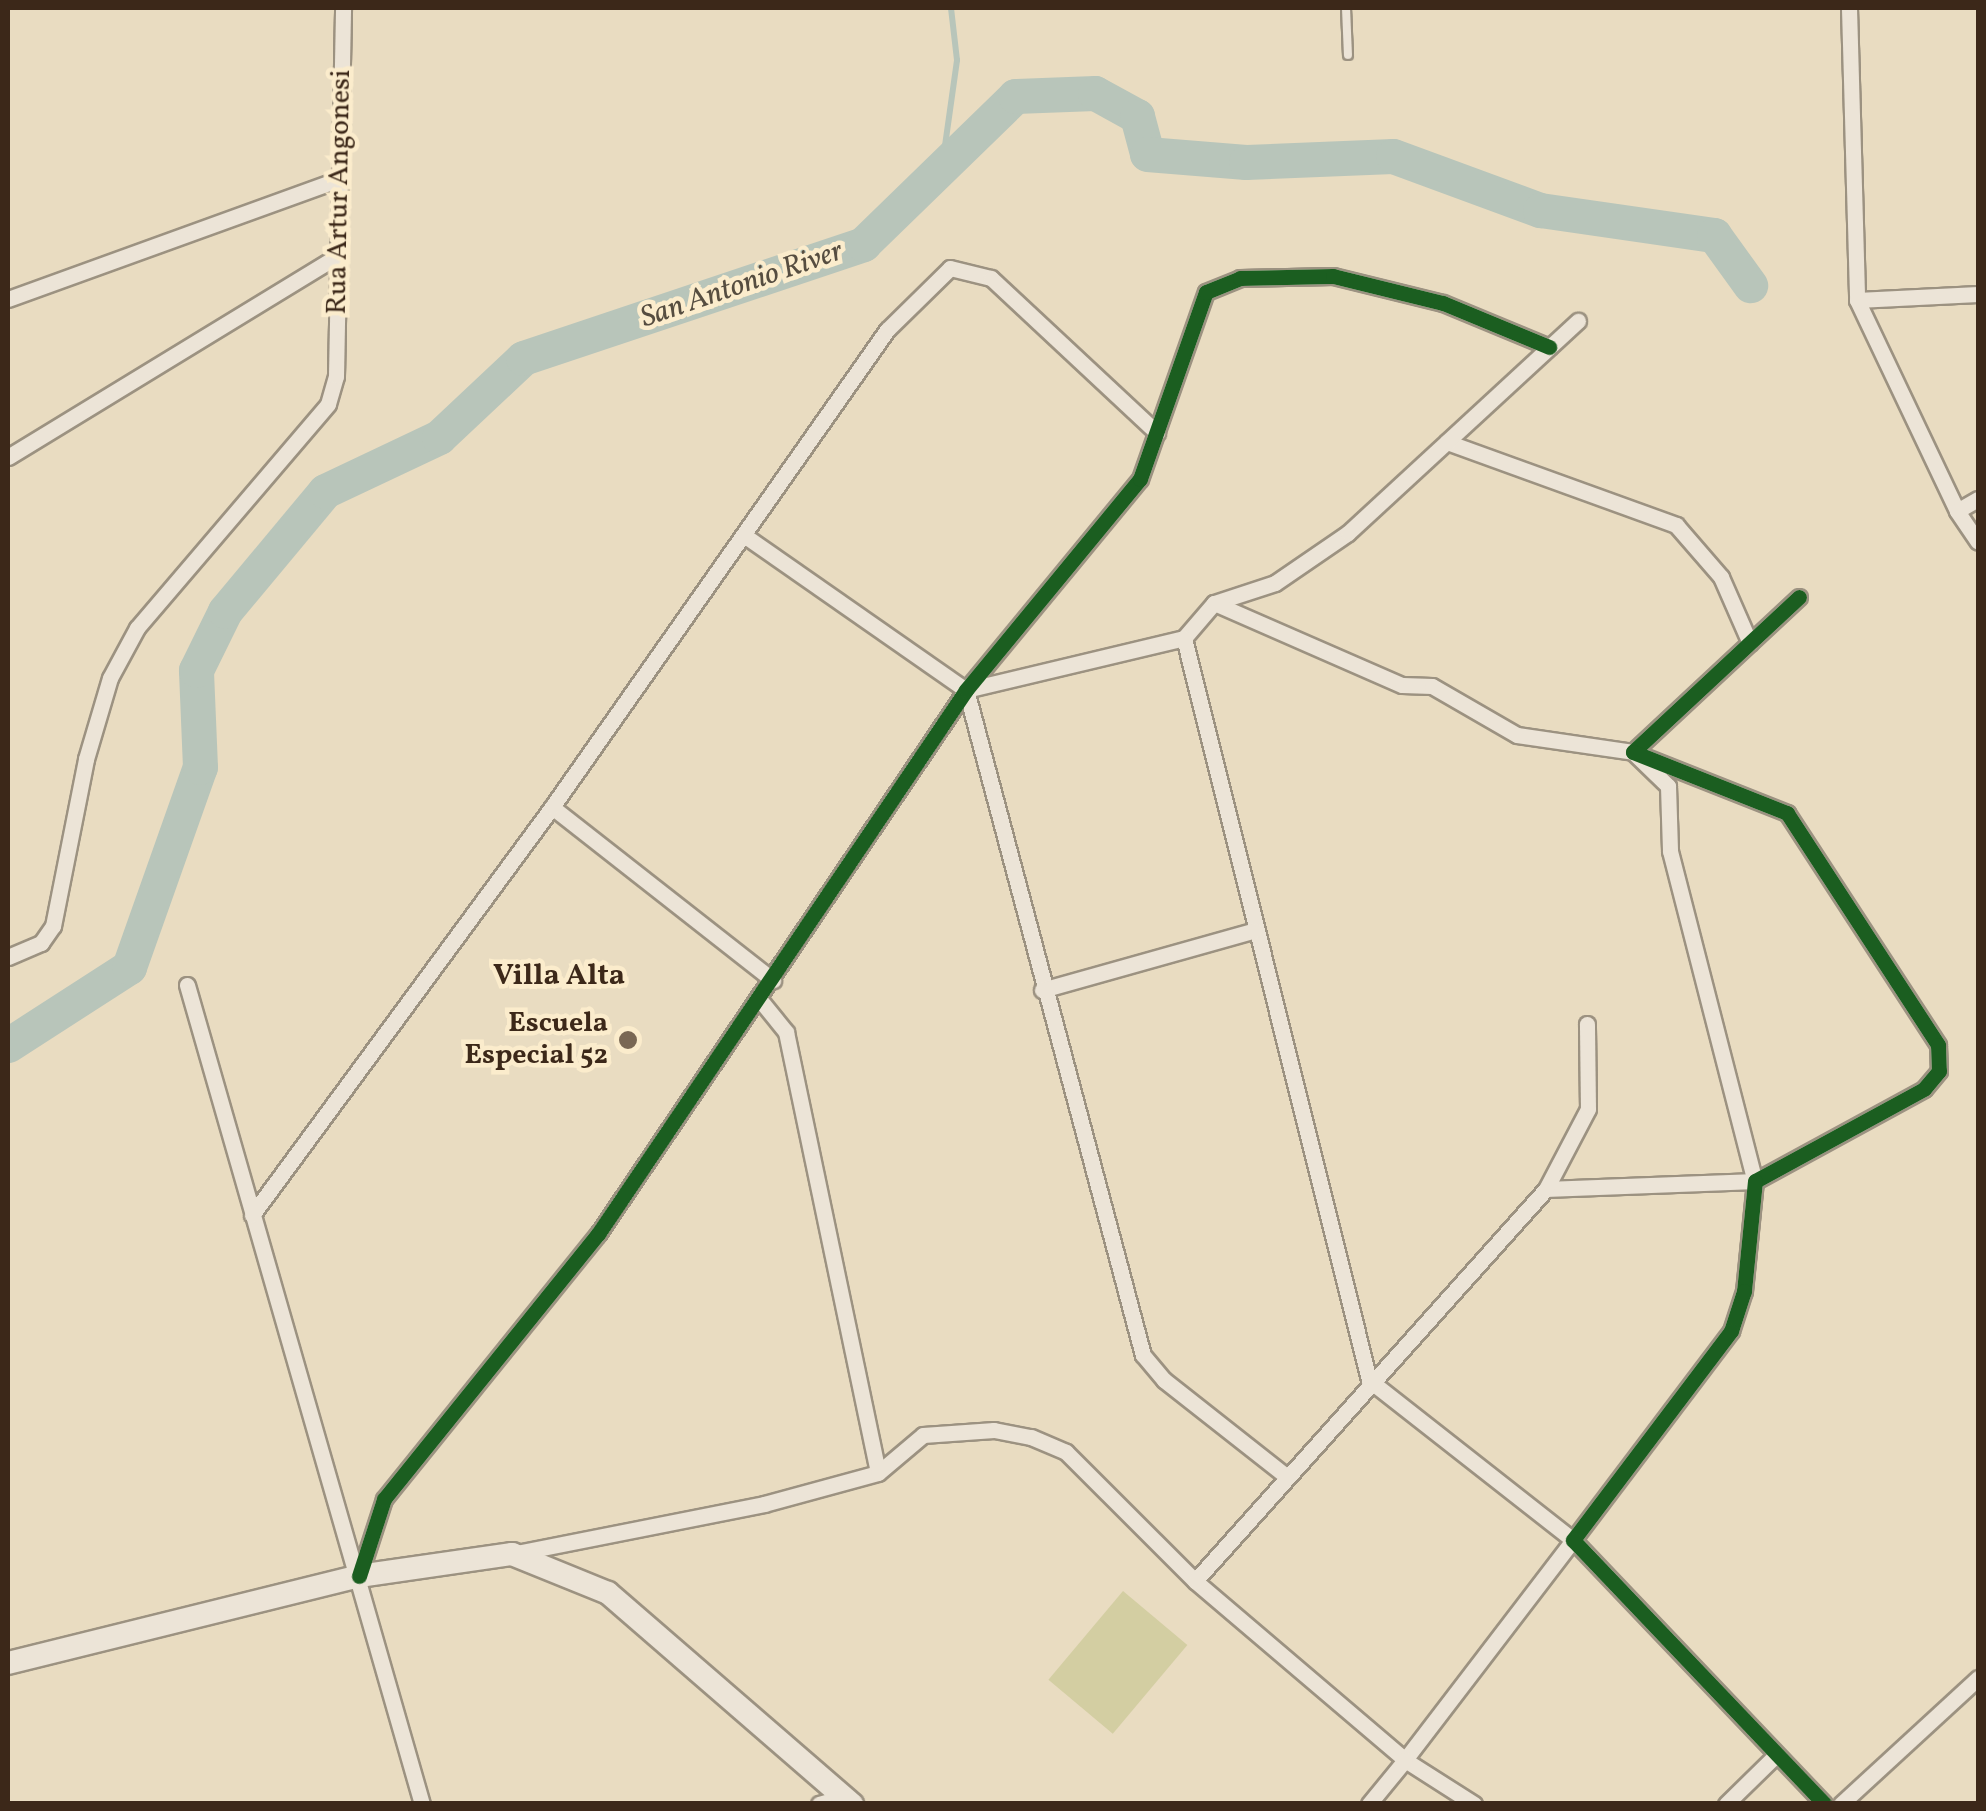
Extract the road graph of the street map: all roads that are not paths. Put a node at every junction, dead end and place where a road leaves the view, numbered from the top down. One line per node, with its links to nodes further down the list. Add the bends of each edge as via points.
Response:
1 (343, 8): 5 (street, Rua Artur Angonesi)
2 (1346, 8): 4 (lane)
3 (1849, 8): 9 (street)
4 (1348, 56)
5 (340, 178): 6 (street, Rua Artur Angonesi); 8 (street)
6 (339, 254): 14 (street); 27 (street, Rua Artur Angonesi, via 336,376 328,404 137,628 110,678 86,759 53,926 41,943)
7 (1978, 294): 9 (street)
8 (8, 300)
9 (1857, 300): 16 (street)
10 (1578, 321): 11 (street)
11 (1549, 347): 12 (street, via 1443,304 1333,276 1240,278 1206,292); 13 (street)
12 (1157, 433): 17 (street, via 992,278 950,268 887,330); 23 (street, via 1140,479)
13 (1447, 442): 20 (street, via 1348,533 1275,583); 22 (street, via 1676,525 1721,577)
14 (8, 457)
15 (1978, 499): 16 (street)
16 (1957, 511): 18 (street)
17 (745, 536): 23 (street); 25 (street)
18 (1978, 542)
19 (1799, 597): 22 (street)
20 (1214, 604): 21 (street); 24 (street, via 1402,685 1432,686 1517,734)
21 (1184, 638): 23 (street); 26 (street)
22 (1750, 643): 24 (street)
23 (966, 690): 28 (street); 30 (street)
24 (1632, 752): 33 (street, via 1668,786 1670,851); 33 (street, via 1787,814 1938,1045 1939,1071 1924,1089)
25 (552, 806): 28 (street); 35 (street)
26 (1255, 930): 30 (street); 36 (street)
27 (8, 957)
28 (773, 980): 31 (street)
29 (186, 985): 35 (street)
30 (1042, 990): 38 (street, via 1144,1354 1164,1380)
31 (762, 1001): 37 (street, via 786,1032); 41 (street, via 598,1234 384,1499)
32 (1586, 1024): 34 (street, via 1588,1110)
33 (1755, 1181): 34 (street); 39 (street, via 1744,1291 1731,1331)
34 (1546, 1189): 36 (street)
35 (252, 1214): 41 (street)
36 (1369, 1380): 38 (street); 39 (street)
37 (878, 1473): 40 (street, via 764,1504); 42 (street, via 923,1435 994,1430 1030,1436 1066,1452)
38 (1286, 1476): 42 (street)
39 (1573, 1540): 45 (street); 46 (street)
40 (512, 1554): 41 (main road); 47 (main road, via 608,1593)
41 (358, 1576): 43 (main road); 48 (street)
42 (1196, 1581): 46 (street)
43 (8, 1663)
44 (1978, 1678): 54 (street)
45 (1774, 1757): 52 (street); 53 (street)
46 (1405, 1760): 50 (street); 51 (street)
47 (848, 1800): 49 (street)
48 (422, 1804)
49 (819, 1804)
50 (1369, 1804)
51 (1474, 1804)
52 (1726, 1804)
53 (1824, 1804)
54 (1840, 1804)

